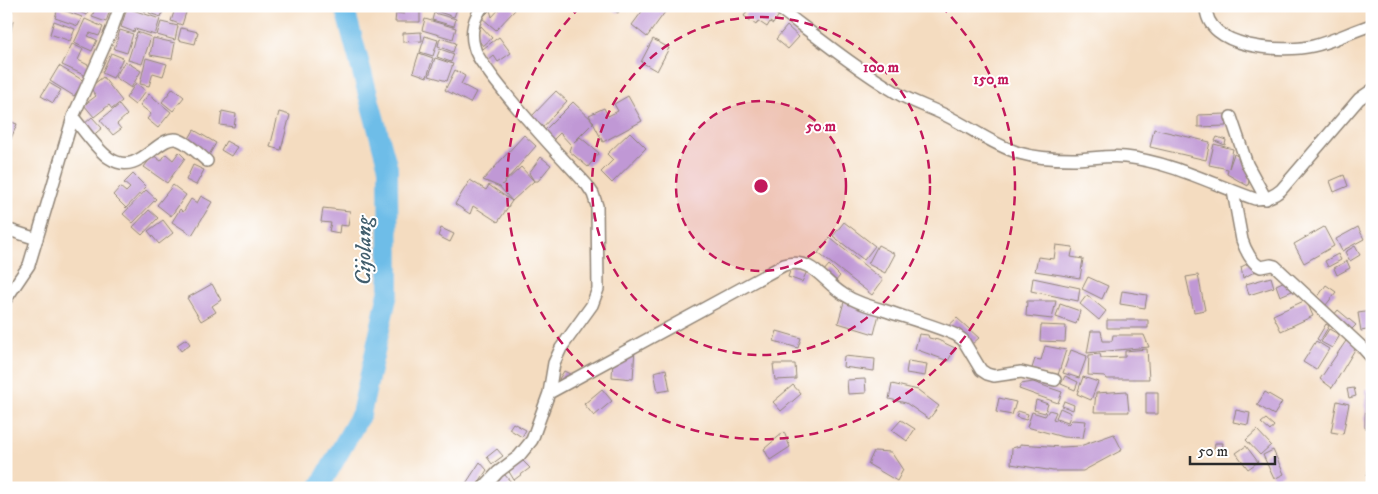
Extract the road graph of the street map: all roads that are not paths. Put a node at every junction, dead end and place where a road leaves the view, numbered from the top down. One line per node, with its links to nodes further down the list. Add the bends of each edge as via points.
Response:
1 (120, 6): 7 (street)
2 (483, 6): 17 (street, via 472,33 480,60 505,94 587,185 597,206 598,289 592,304 561,348 554,363)
3 (776, 6): 10 (street, via 899,94 1011,149 1048,158 1126,157 1181,170)
4 (1206, 6): 5 (street, via 1211,25 1231,40 1273,49 1311,46)
5 (1372, 25)
6 (1372, 90): 11 (street, via 1281,190)
7 (73, 117): 9 (street, via 104,154 114,161 138,160 167,140 175,139); 13 (street)
8 (1232, 117): 11 (street, via 1248,164)
9 (207, 162)
10 (1233, 191): 11 (street, via 1255,199); 15 (street, via 1242,240 1256,266 1275,266)
11 (1266, 199)
12 (6, 229): 13 (street)
13 (37, 239): 14 (street, via 29,265)
14 (6, 299)
15 (1372, 358)
16 (1055, 380): 17 (street, via 1021,372 987,374 956,335 854,300 841,293 819,272 796,263 784,264)
17 (549, 393): 18 (street, via 532,440)
18 (483, 488)

